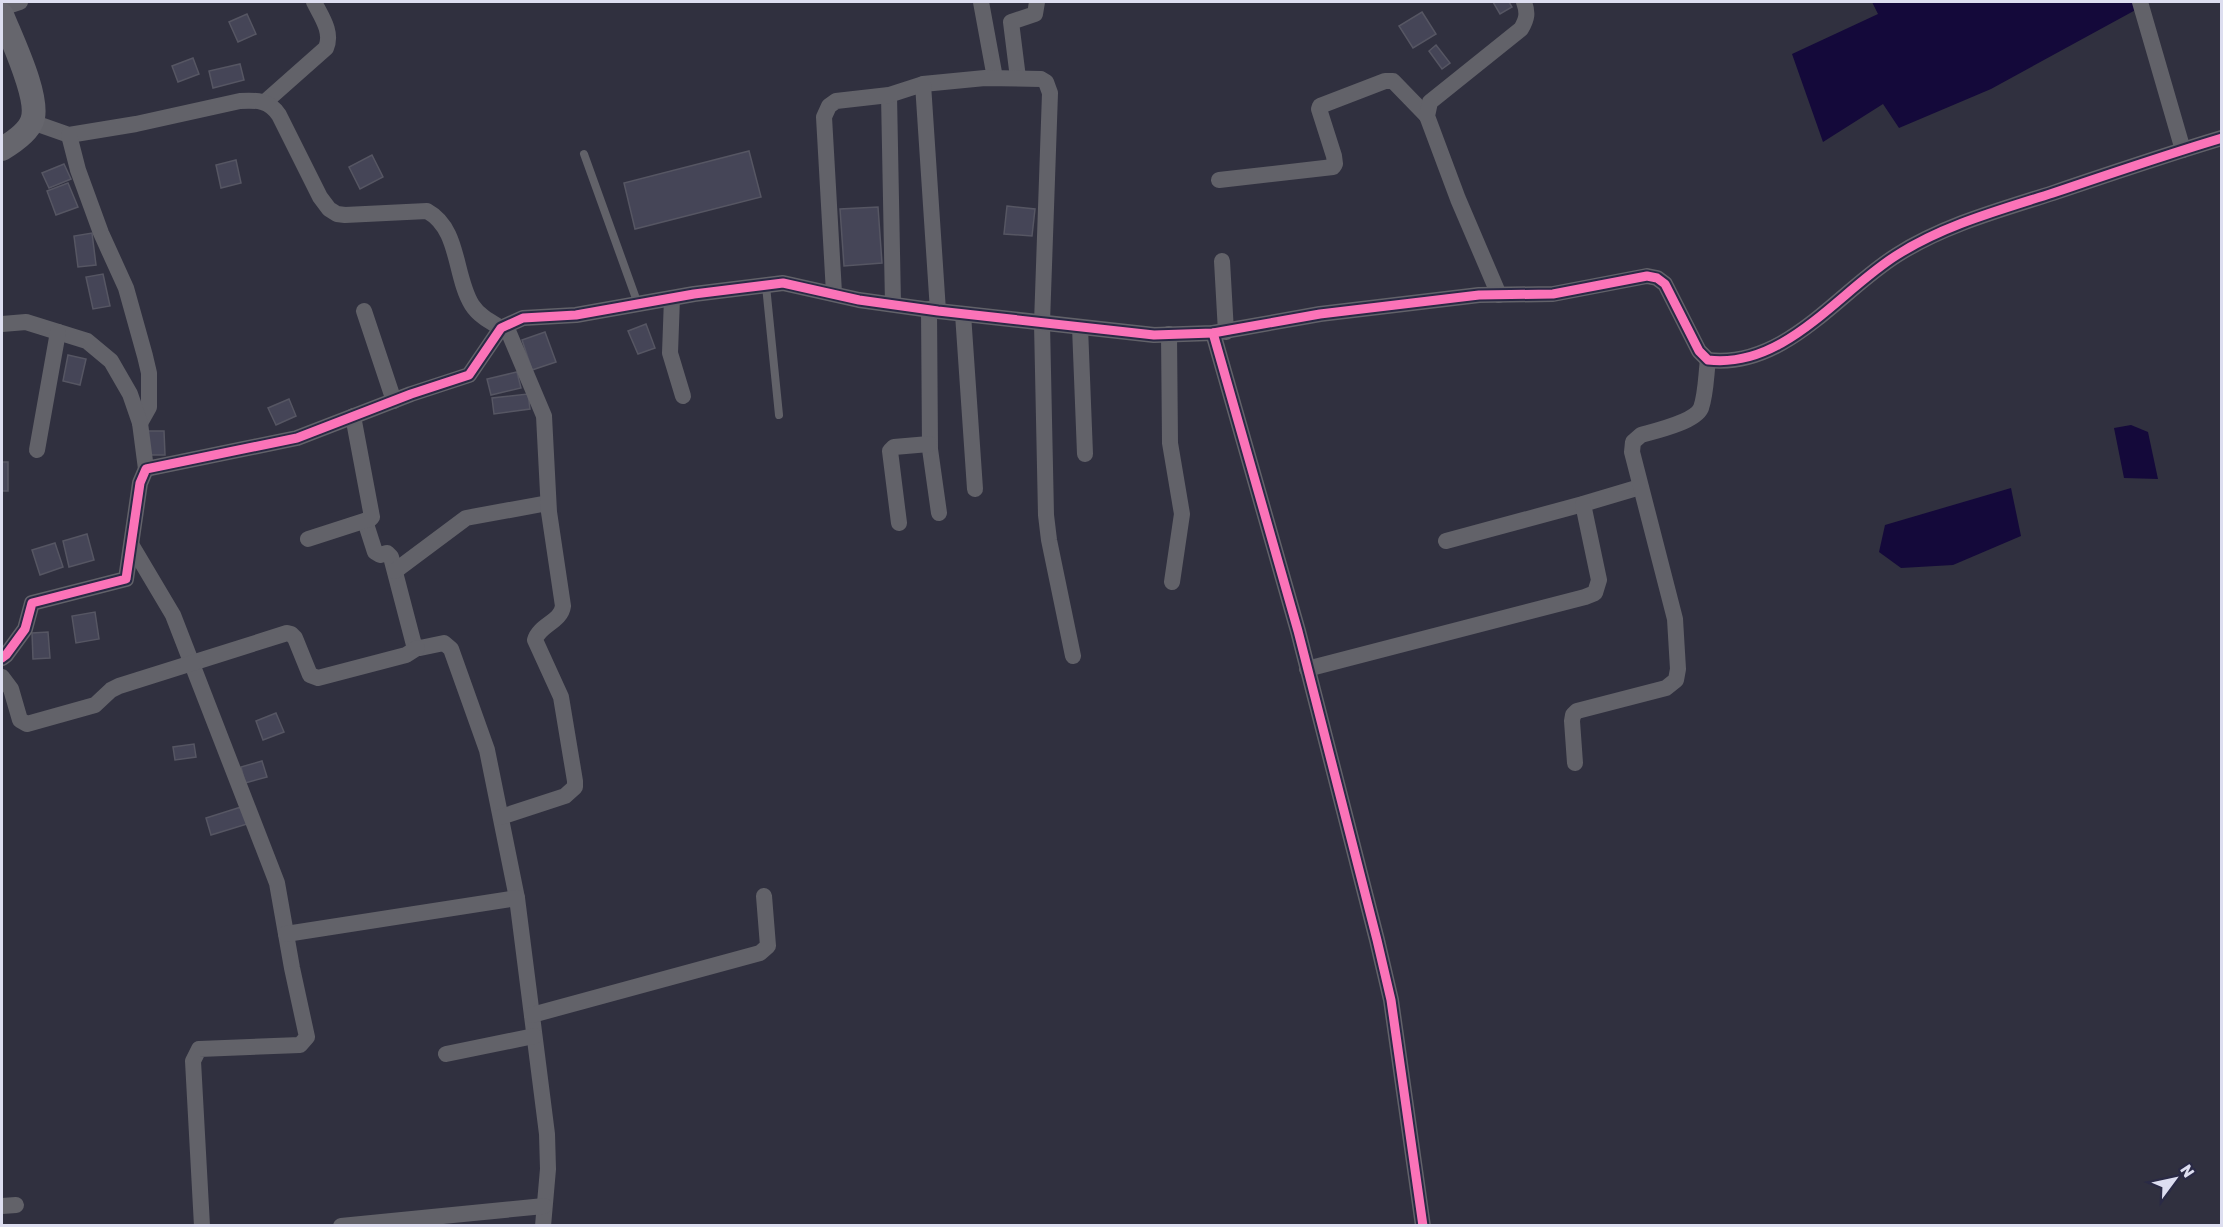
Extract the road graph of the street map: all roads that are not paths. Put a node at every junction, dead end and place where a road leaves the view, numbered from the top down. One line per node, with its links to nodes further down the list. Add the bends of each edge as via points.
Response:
1 (20, 2): 7 (street)
2 (314, 2): 13 (street, via 329,42)
3 (981, 2): 9 (street)
4 (1038, 2): 10 (street, via 1035,14 1011,22)
5 (1524, 2): 14 (street, via 1527,12 1521,29 1430,102)
6 (2140, 2): 19 (street)
7 (2, 8)
8 (2, 15): 15 (street, via 35,106)
9 (995, 78): 10 (street); 11 (street)
10 (1018, 78): 32 (street, via 1041,79 1050,93)
11 (923, 84): 12 (street); 29 (street)
12 (889, 94): 24 (street, via 836,101 824,117); 28 (street)
13 (265, 102): 16 (street, via 240,101); 34 (street, via 279,115 329,209 345,215 427,211 436,216 450,239 471,304 484,318)
14 (1427, 116): 21 (street, via 1393,81 1385,81 1320,106 1334,156 1333,167); 25 (street)
15 (32, 122): 16 (street); 18 (street)
16 (69, 135): 44 (street, via 78,170 126,288 145,356 149,406)
17 (2222, 138): 19 (street)
18 (2, 149)
19 (2183, 150): 39 (street, via 1984,215 1932,237 1897,255 1777,346 1723,362)
20 (584, 154): 27 (lane)
21 (1219, 180)
22 (1222, 261): 37 (street)
23 (766, 286): 24 (street, via 783,283); 26 (street); 42 (lane)
24 (834, 293): 28 (street)
25 (1499, 295): 37 (street, via 1320,314); 39 (street, via 1553,294 1647,276 1657,278 1672,295)
26 (672, 298): 27 (street); 40 (street, via 670,353)
27 (638, 304): 34 (street, via 576,315 523,318)
28 (893, 304): 29 (street)
29 (933, 310): 31 (street); 45 (street)
30 (364, 311): 41 (street)
31 (963, 314): 32 (street); 50 (street)
32 (1042, 323): 35 (street); 62 (street, via 1046,515)
33 (2, 324): 36 (street, via 26,322)
34 (504, 327): 41 (street, via 469,375); 51 (street, via 544,416)
35 (1080, 327): 38 (street); 47 (street)
36 (58, 332): 44 (street, via 87,341 111,361 130,394); 46 (street)
37 (1220, 332): 38 (street); 65 (street)
38 (1169, 334): 60 (street, via 1170,443 1182,514)
39 (1707, 360): 49 (street, via 1702,404 1697,414 1641,435 1633,442)
40 (682, 396)
41 (394, 401): 43 (street)
42 (779, 415)
43 (353, 416): 48 (street, via 297,438); 54 (street, via 373,514)
44 (140, 423): 48 (street)
45 (929, 444): 53 (street); 55 (street, via 894,447 890,451)
46 (37, 450)
47 (1085, 454)
48 (146, 469): 58 (street, via 140,483)
49 (1640, 487): 52 (street); 67 (street, via 1675,619 1676,680 1666,688 1577,711 1572,721)
50 (975, 489)
51 (548, 503): 59 (street, via 466,518); 68 (street, via 563,611 535,640 561,697 575,787 565,796)
52 (1583, 504): 57 (street); 65 (street, via 1599,580 1595,593)
53 (939, 513)
54 (365, 521): 56 (street); 59 (street, via 375,552 390,555)
55 (899, 522)
56 (308, 539)
57 (1446, 541)
58 (132, 546): 63 (street, via 126,579 32,603 25,629); 64 (street, via 173,615)
59 (394, 571): 61 (street)
60 (1172, 582)
61 (417, 648): 64 (street, via 406,656 318,678 310,675 295,639 287,633); 68 (street, via 444,643 451,649 482,732)
62 (1073, 656)
63 (2, 658)
64 (192, 663): 66 (street, via 119,686 95,705 27,724 20,720 11,689); 71 (street, via 277,883)
65 (1308, 669): 79 (street, via 1391,1000)
66 (2, 677)
67 (1575, 763)
68 (501, 817): 70 (street)
69 (764, 896): 72 (street, via 768,946 760,953)
70 (518, 898): 71 (street); 72 (street)
71 (286, 934): 76 (street, via 307,1037 300,1045 198,1049 193,1061)
72 (532, 1016): 73 (street)
73 (534, 1036): 74 (street); 75 (street, via 547,1134)
74 (446, 1054)
75 (544, 1206): 77 (street); 78 (street)
76 (202, 1226)
77 (341, 1226)
78 (543, 1226)
79 (1423, 1226)

